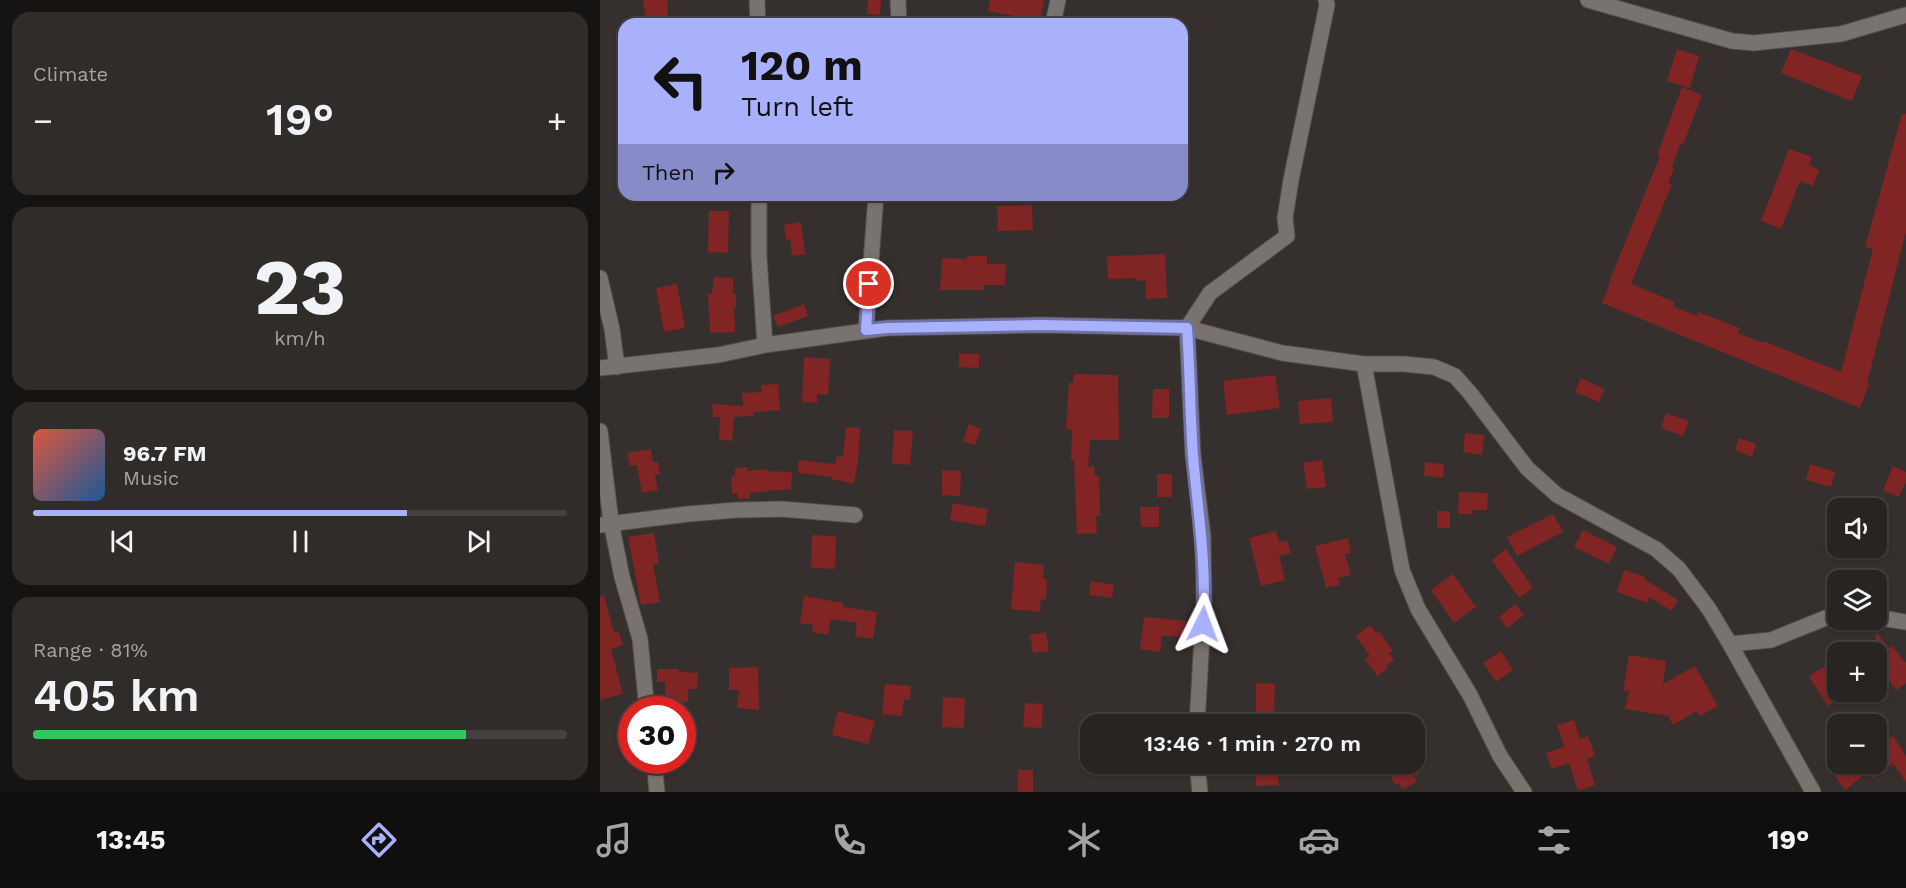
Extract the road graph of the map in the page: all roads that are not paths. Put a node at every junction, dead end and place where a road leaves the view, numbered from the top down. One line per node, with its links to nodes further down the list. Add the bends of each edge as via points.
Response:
1 (757, 0): 7 (street)
2 (898, 0): 8 (street)
3 (1058, 0): 9 (street)
4 (1326, 0): 13 (street, via 1291,180 1285,218 1287,237 1210,293)
5 (1588, 0): 6 (street, via 1732,41 1754,43 1841,34)
6 (1906, 15)
7 (758, 18)
8 (898, 18)
9 (1054, 18)
10 (759, 201): 15 (street)
11 (876, 201): 14 (street)
12 (600, 278): 17 (street)
13 (1187, 328): 14 (street, via 1041,325); 16 (street, via 1282,353); 27 (street, via 1193,455 1203,537)
14 (866, 330): 15 (street)
15 (765, 345): 17 (street, via 718,355)
16 (1365, 364): 25 (street, via 1434,367 1455,376 1527,468 1557,495 1656,549 1679,569); 32 (street, via 1402,570 1418,609)
17 (616, 367): 18 (street)
18 (600, 369)
19 (600, 431): 21 (street)
20 (855, 515): 21 (street, via 737,510)
21 (606, 524): 26 (street, via 640,639)
22 (1827, 617): 25 (street, via 1770,640)
23 (1887, 619): 24 (street)
24 (1906, 622)
25 (1730, 644): 33 (street)
26 (646, 696)
27 (1198, 714)
28 (655, 774): 30 (street)
29 (1198, 774): 31 (street)
30 (657, 792)
31 (1200, 792)
32 (1524, 792)
33 (1813, 792)

